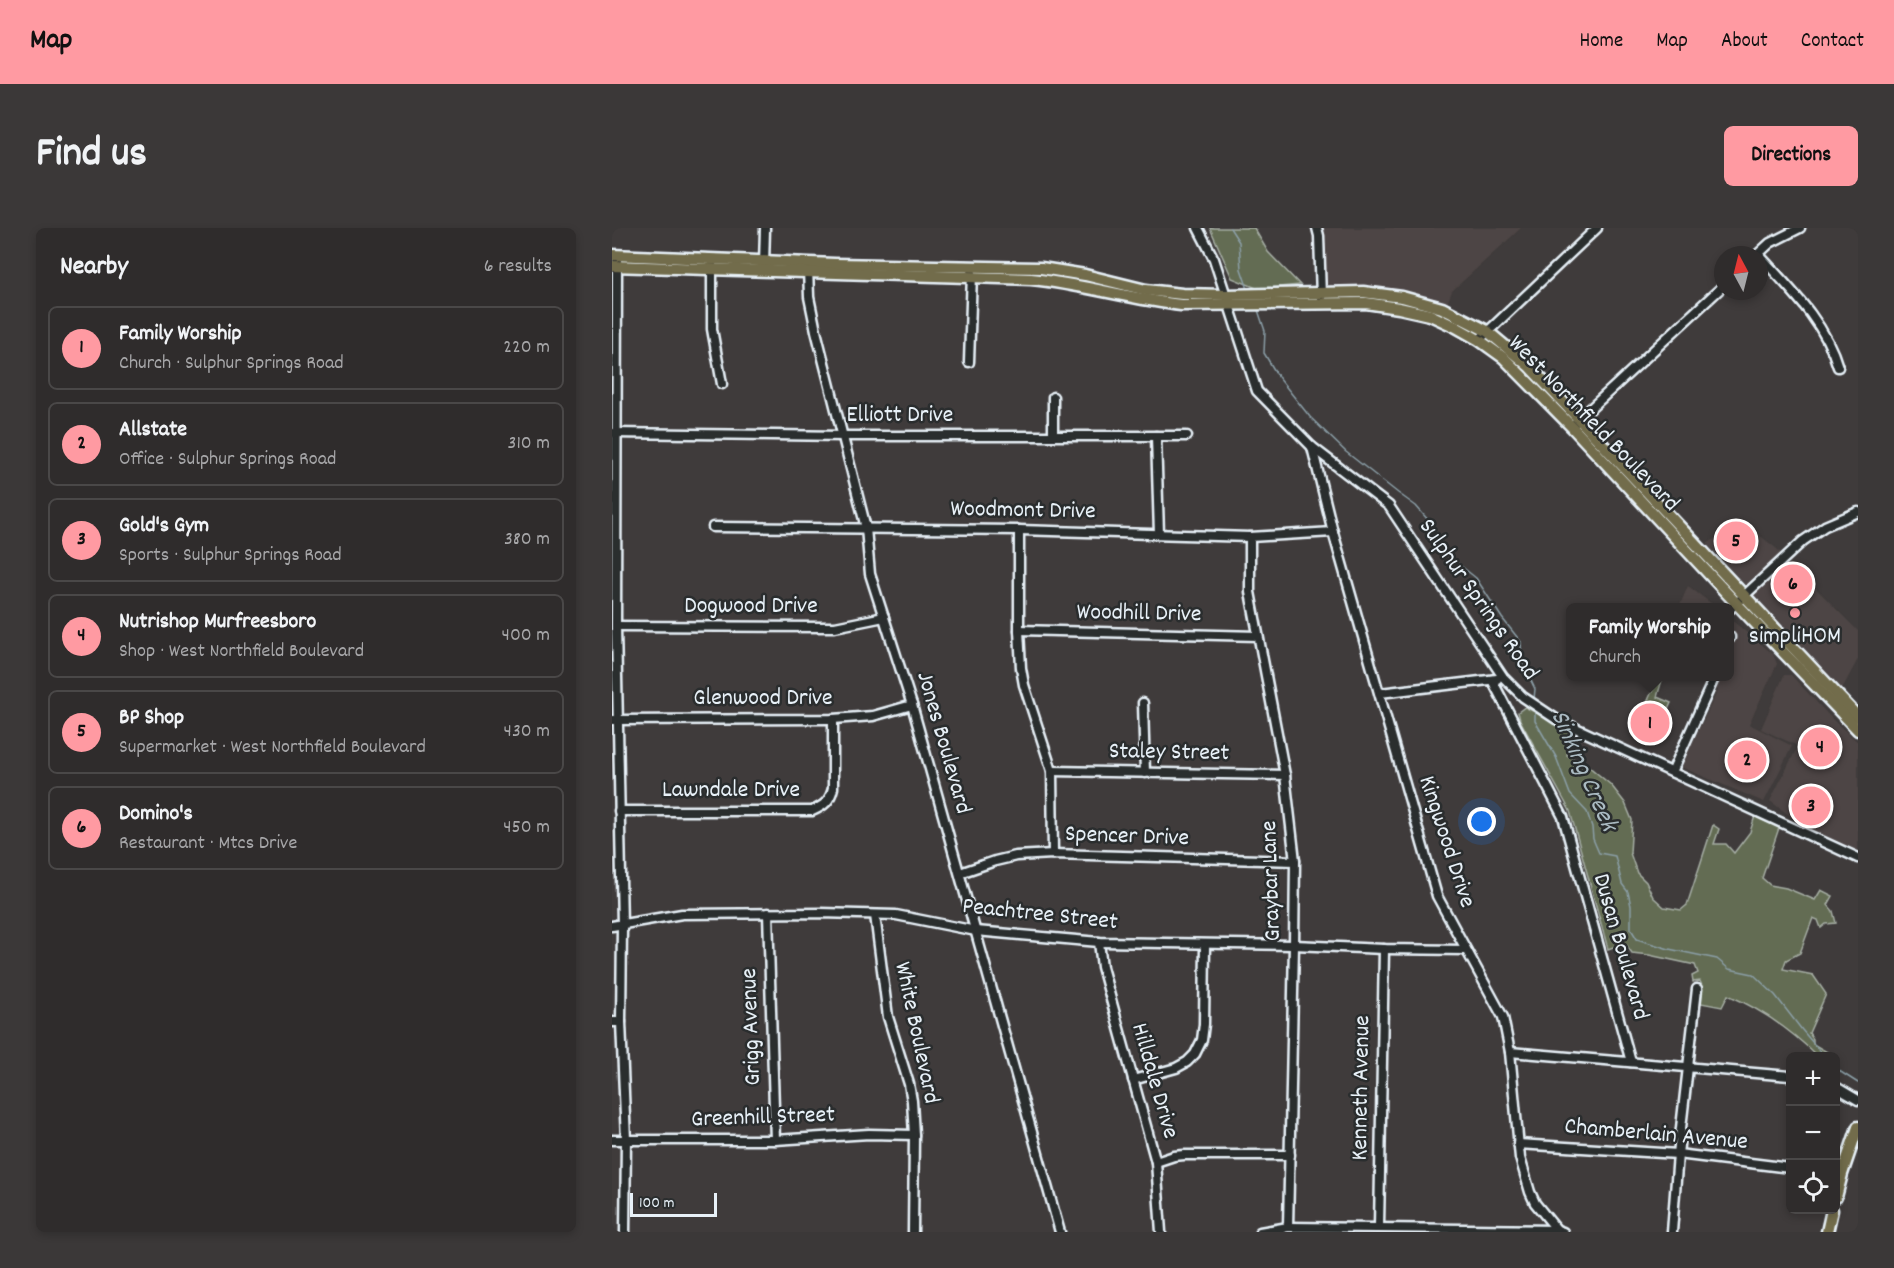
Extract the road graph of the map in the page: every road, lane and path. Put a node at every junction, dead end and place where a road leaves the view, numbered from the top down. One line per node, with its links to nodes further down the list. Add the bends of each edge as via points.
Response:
1 (765, 228): 10 (street)
2 (1198, 228): 15 (street, Sulphur Springs Road)
3 (1317, 228): 14 (street)
4 (1597, 228): 16 (street)
5 (1800, 228): 6 (street)
6 (1767, 246)
7 (614, 261): 8 (main road, West Northfield Boulevard); 23 (street)
8 (712, 265): 10 (main road, West Northfield Boulevard); 20 (street, via 712,329)
9 (1768, 266): 19 (street, via 1814,318 1828,339)
10 (764, 267): 11 (main road, West Northfield Boulevard)
11 (808, 268): 12 (main road, West Northfield Boulevard); 24 (street, Jones Boulevard, via 816,331)
12 (972, 272): 15 (main road, West Northfield Boulevard, via 1064,282 1181,305); 18 (street)
13 (1714, 294): 22 (street)
14 (1321, 298): 15 (main road, West Northfield Boulevard); 16 (main road, West Northfield Boulevard, via 1363,292 1402,297 1442,308); 17 (main road, West Northfield Boulevard, via 1430,315)
15 (1228, 300): 28 (street, Sulphur Springs Road, via 1257,391)
16 (1487, 331): 17 (street); 22 (main road, West Northfield Boulevard, via 1530,367)
17 (1479, 340): 22 (main road, West Northfield Boulevard)
18 (969, 362)
19 (1838, 367)
20 (722, 384)
21 (1053, 397): 25 (street)
22 (1576, 423): 29 (main road, West Northfield Boulevard); 30 (main road, West Northfield Boulevard)
23 (614, 433): 24 (street, Elliott Drive); 40 (street)
24 (844, 436): 25 (street, Elliott Drive); 33 (street, Jones Boulevard)
25 (1053, 436): 26 (street, Elliott Drive)
26 (1156, 436): 27 (street, Elliott Drive); 36 (street)
27 (1188, 436)
28 (1312, 447): 35 (street, Kingwood Drive); 43 (street, Sulphur Springs Road, via 1389,506)
29 (1618, 460): 30 (main road); 38 (main road, West Northfield Boulevard)
30 (1610, 468): 38 (main road, West Northfield Boulevard)
31 (1858, 512): 38 (street, via 1825,526 1803,542)
32 (712, 527): 33 (street, Woodmont Drive)
33 (866, 528): 34 (street, Woodmont Drive); 39 (street, Jones Boulevard, via 870,574)
34 (1019, 530): 36 (street, Woodmont Drive); 41 (street)
35 (1333, 532): 37 (street, Woodmont Drive); 46 (street, Kingwood Drive)
36 (1159, 534): 37 (street, Woodmont Drive)
37 (1250, 537): 42 (street, Graybar Lane, via 1250,592)
38 (1736, 602): 49 (main road, West Northfield Boulevard); 52 (main road, West Northfield Boulevard)
39 (884, 618): 40 (street, Dogwood Drive, via 835,627); 48 (street, Jones Boulevard)
40 (616, 626): 51 (street)
41 (1018, 630): 42 (street, Woodhill Drive); 53 (street, via 1024,685)
42 (1258, 636): 56 (street, Graybar Lane)
43 (1503, 677): 44 (street); 54 (street, Sulphur Springs Road, via 1556,719)
44 (1492, 680): 46 (street); 75 (street, Dusan Boulevard, via 1563,817)
45 (1713, 681): 54 (street)
46 (1380, 693): 71 (street, Kingwood Drive, via 1437,896)
47 (1143, 703): 55 (street)
48 (912, 705): 50 (street, Glenwood Drive, via 873,716); 61 (street, Jones Boulevard)
49 (1858, 717)
50 (833, 719): 51 (street, Glenwood Drive); 57 (street, Lawndale Drive, via 833,789 821,807)
51 (615, 720): 57 (street)
52 (1858, 730)
53 (1052, 771): 55 (street, Staley Street); 58 (street)
54 (1672, 772): 59 (street, Sulphur Springs Road)
55 (1145, 773): 56 (street, Staley Street)
56 (1285, 775): 60 (street, Graybar Lane)
57 (619, 811): 65 (street)
58 (1053, 854): 60 (street, Spencer Drive); 61 (street, Spencer Drive, via 1016,856)
59 (1858, 858)
60 (1295, 861): 69 (street, Graybar Lane)
61 (960, 873): 66 (street, Jones Boulevard)
62 (768, 912): 63 (street, Peachtree Street); 65 (street, Peachtree Street, via 682,914); 85 (street, Grigg Avenue)
63 (875, 915): 66 (street, Peachtree Street, via 896,915); 82 (street, White Boulevard, via 888,1017 909,1084)
64 (612, 926): 65 (street, Peachtree Street)
65 (622, 926): 73 (street)
66 (976, 931): 67 (street, Peachtree Street); 99 (street, Jones Boulevard)
67 (1099, 942): 68 (street, Peachtree Street); 78 (street, Hilldale Drive, via 1102,967)
68 (1205, 945): 69 (street, Peachtree Street); 78 (street, via 1204,1024 1195,1054 1176,1068)
69 (1294, 945): 70 (street, Peachtree Street); 88 (street, Graybar Lane)
70 (1384, 949): 71 (street, Peachtree Street); 94 (street, Kenneth Avenue)
71 (1466, 950): 74 (street, Kingwood Drive, via 1503,1017)
72 (1697, 989): 76 (street)
73 (617, 1022): 84 (street)
74 (1510, 1052): 75 (street); 86 (street, Kingwood Drive)
75 (1632, 1062): 76 (street)
76 (1689, 1068): 77 (street); 87 (street)
77 (1786, 1076)
78 (1133, 1080): 89 (street, Hilldale Drive)
79 (1840, 1089): 80 (street)
80 (1858, 1100)
81 (1858, 1128): 91 (main road)
82 (914, 1135): 85 (street, Greenhill Street); 98 (street, White Boulevard)
83 (612, 1140): 84 (street, Greenhill Street)
84 (626, 1140): 85 (street, Greenhill Street); 97 (street)
85 (775, 1140)
86 (1518, 1144): 87 (street, Chamberlain Avenue); 96 (street, Kingwood Drive, via 1535,1203)
87 (1678, 1154): 90 (street, Chamberlain Avenue); 102 (street)
88 (1290, 1155): 89 (street, via 1184,1155); 93 (street, Graybar Lane)
89 (1156, 1162): 100 (street, Hilldale Drive)
90 (1786, 1166)
91 (1840, 1171)
92 (1831, 1214): 103 (main road)
93 (1288, 1227): 94 (street); 101 (street)
94 (1379, 1227): 95 (street)
95 (1424, 1231): 96 (street)
96 (1560, 1231)
97 (625, 1232)
98 (913, 1232)
99 (1060, 1232)
100 (1161, 1232)
101 (1260, 1232)
102 (1672, 1232)
103 (1827, 1232)

